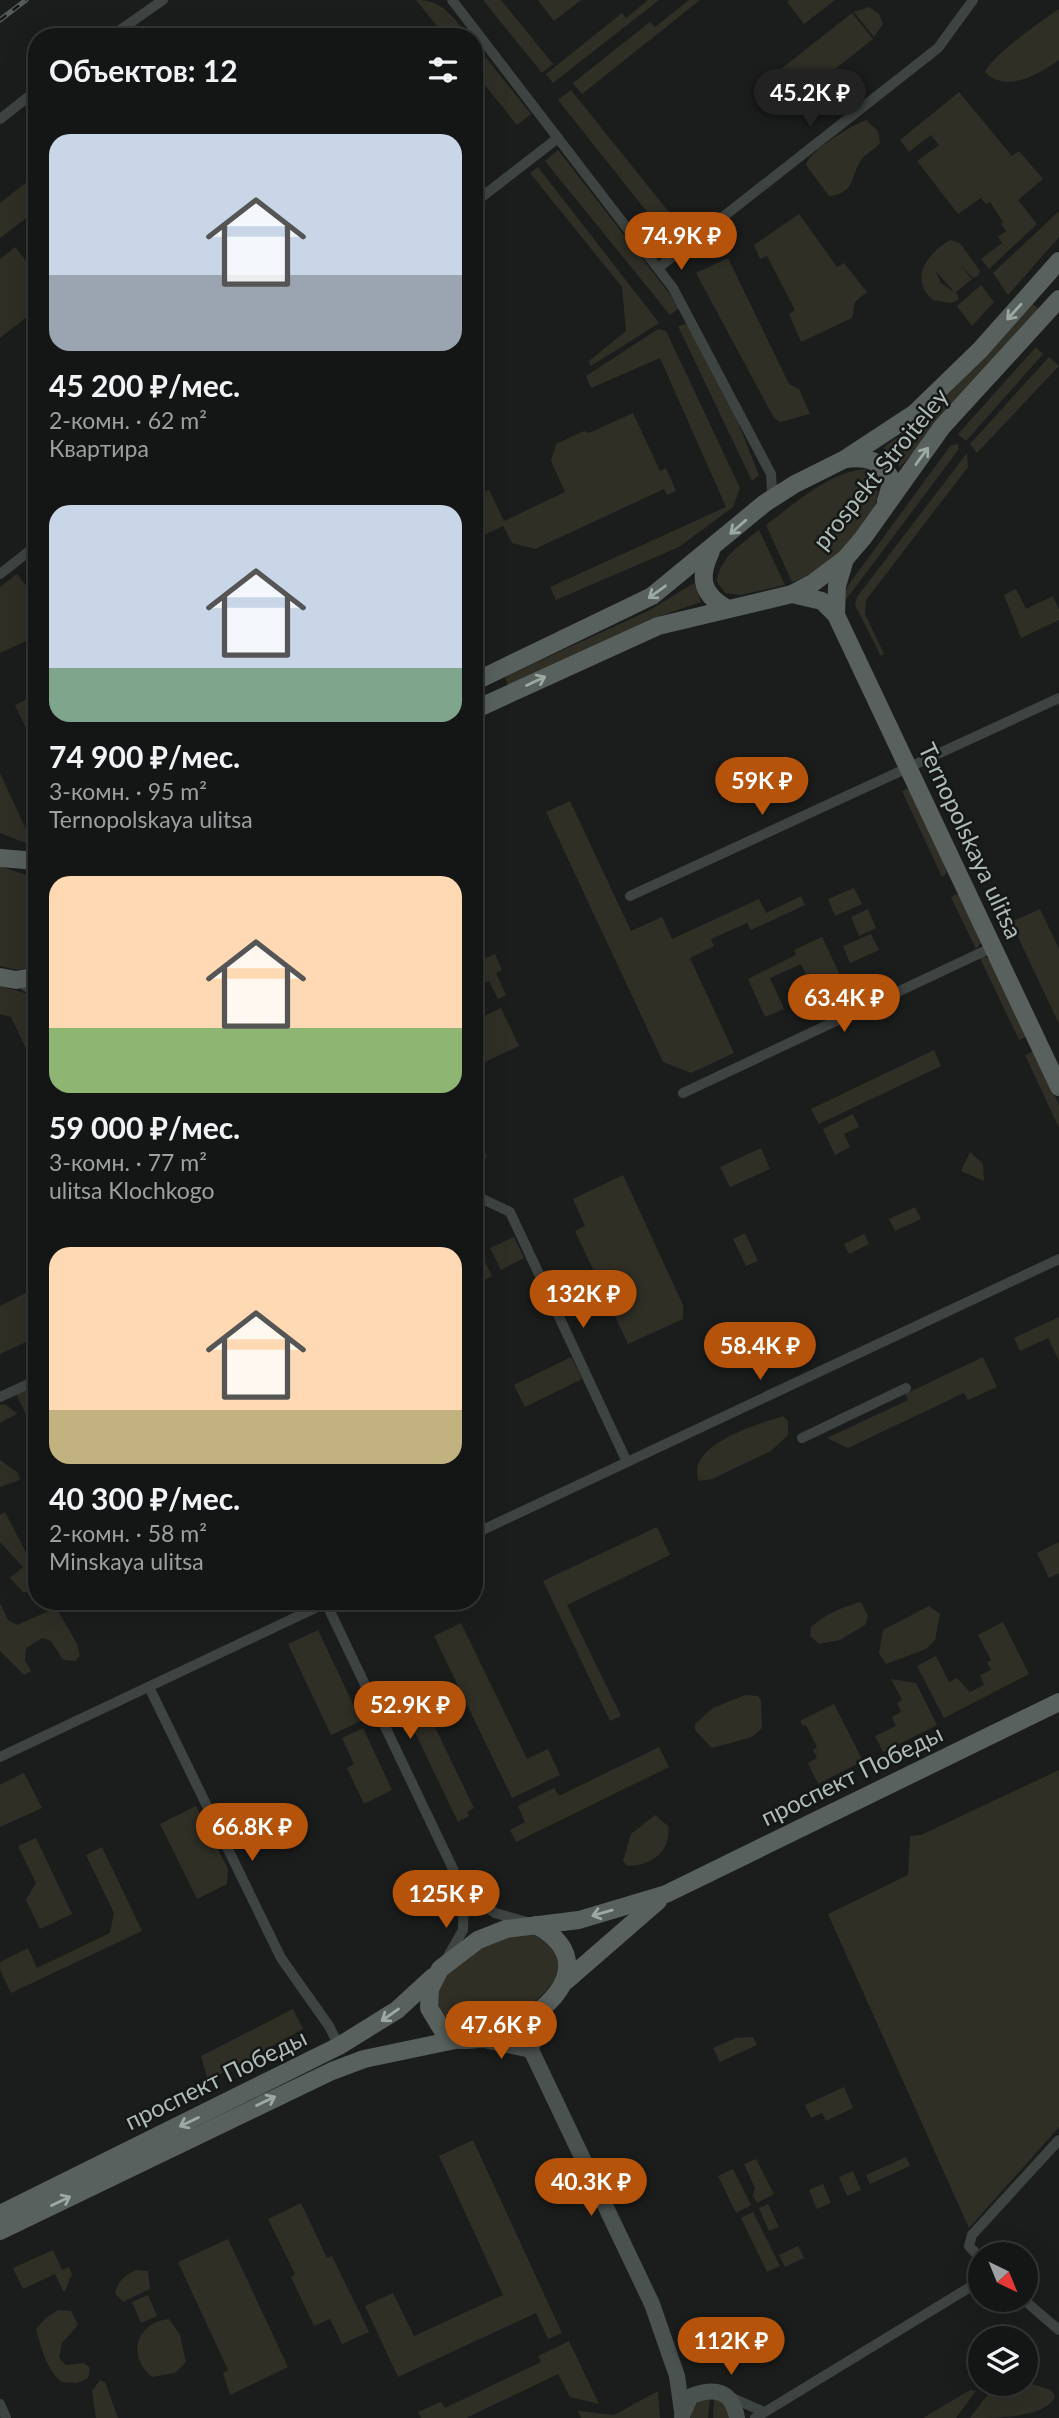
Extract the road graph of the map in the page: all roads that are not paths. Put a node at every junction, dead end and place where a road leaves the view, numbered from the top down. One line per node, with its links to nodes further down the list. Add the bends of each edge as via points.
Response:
1 (163, 0): 4 (street)
2 (452, 0): 5 (street)
3 (973, 0): 12 (street, via 939,48)
4 (123, 28)
5 (474, 28)
6 (483, 40): 9 (street)
7 (28, 97): 8 (street)
8 (0, 119)
9 (558, 138): 10 (street); 12 (street)
10 (483, 196)
11 (1059, 261): 14 (main road, prospekt Stroiteley, one-way to 14, via 930,401)
12 (658, 268): 15 (street, via 698,331)
13 (1059, 299): 18 (main road, prospekt Stroiteley, one-way to 13, via 942,427)
14 (845, 459): 16 (main road, prospekt Stroiteley); 18 (main road, via 871,460 888,474 891,491)
15 (771, 474): 16 (street); 17 (street, via 772,492)
16 (794, 484): 17 (main road, prospekt Stroiteley)
17 (765, 503): 19 (main road, prospekt Stroiteley, one-way to 19)
18 (882, 511): 21 (main road, prospekt Stroiteley)
19 (711, 551): 24 (main road, via 703,567 704,587); 26 (main road, prospekt Stroiteley, one-way to 26, via 632,608)
20 (28, 552): 22 (street)
21 (845, 559): 23 (main road, prospekt Stroiteley); 25 (main road, Ternopolskaya ulitsa, via 837,586)
22 (0, 574)
23 (792, 594): 24 (main road, prospekt Stroiteley); 25 (main road, via 822,601)
24 (726, 608): 28 (main road, prospekt Stroiteley, one-way to 24, via 658,625)
25 (836, 615): 29 (main road, Ternopolskaya ulitsa)
26 (483, 678)
27 (1059, 698): 29 (street)
28 (483, 706)
29 (907, 766): 33 (street); 34 (main road, Ternopolskaya ulitsa)
30 (0, 849): 31 (main road)
31 (8, 858): 32 (main road)
32 (28, 860)
33 (630, 896)
34 (993, 947): 38 (main road, Ternopolskaya ulitsa); 39 (street)
35 (28, 977): 36 (main road)
36 (8, 979): 37 (street)
37 (28, 989)
38 (1059, 1087)
39 (683, 1093)
40 (483, 1199): 46 (street, via 510,1212)
41 (1059, 1259): 46 (street)
42 (28, 1384): 44 (street)
43 (906, 1388): 45 (street)
44 (0, 1398)
45 (802, 1438)
46 (627, 1462): 47 (street)
47 (483, 1530)
48 (311, 1610): 50 (street)
49 (332, 1610): 53 (street)
50 (149, 1687): 52 (street); 61 (street, via 281,1958)
51 (1059, 1702): 54 (main road, проспект Победы)
52 (0, 1757)
53 (464, 1892): 55 (street, via 495,1913); 56 (street, via 463,1930)
54 (666, 1894): 55 (main road, проспект Победы, one-way to 55, via 579,1920); 57 (main road, проспект Победы)
55 (537, 1925): 56 (main road, via 491,1934); 57 (main road, via 555,1938 564,1952)
56 (440, 1969): 60 (main road, via 430,1989 429,2008 439,2027); 61 (main road, проспект Победы, one-way to 61, via 397,2010)
57 (566, 1981): 58 (main road)
58 (544, 2008): 59 (main road); 62 (main road)
59 (476, 2039): 60 (main road); 62 (main road)
60 (455, 2040): 65 (main road, проспект Победы, one-way to 60, via 332,2071 364,2059)
61 (339, 2046): 64 (main road, проспект Победы, one-way to 64)
62 (531, 2050): 70 (main road, via 652,2304)
63 (1059, 2140): 66 (street)
64 (0, 2214)
65 (0, 2231)
66 (970, 2242)
67 (968, 2288): 74 (street)
68 (1038, 2312): 69 (street)
69 (1059, 2330)
70 (677, 2376): 71 (main road); 73 (main road)
71 (716, 2392): 73 (main road, via 691,2396); 74 (street); 76 (main road, via 735,2406)
72 (0, 2404): 75 (street)
73 (682, 2415)
74 (760, 2415)
75 (6, 2418)
76 (737, 2418)

